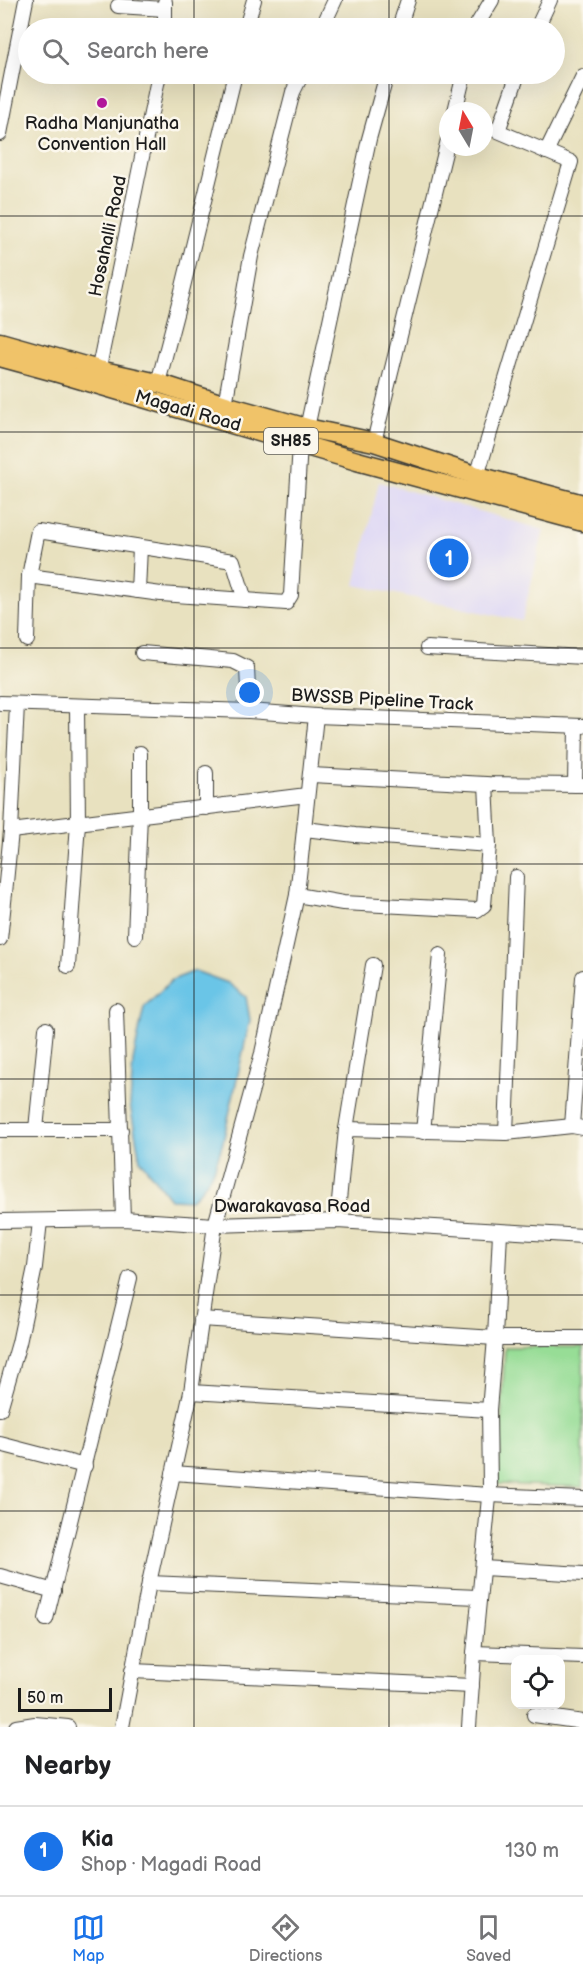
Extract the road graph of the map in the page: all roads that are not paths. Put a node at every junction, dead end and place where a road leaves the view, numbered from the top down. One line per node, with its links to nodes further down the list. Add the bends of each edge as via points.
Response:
1 (26, 0): 9 (street)
2 (254, 0): 10 (street)
3 (335, 0): 11 (street)
4 (492, 0): 13 (street)
5 (550, 0): 14 (street)
6 (403, 1): 12 (street)
7 (165, 5): 8 (street)
8 (118, 6)
9 (23, 18)
10 (249, 18)
11 (327, 18)
12 (400, 18)
13 (482, 18)
14 (542, 18)
15 (18, 41): 24 (street)
16 (583, 76): 25 (street)
17 (157, 84): 29 (street, Hosahalli Road)
18 (234, 84): 30 (street)
19 (297, 84): 31 (street, via 251,256)
20 (384, 84): 32 (street)
21 (462, 84): 23 (street)
22 (514, 84): 25 (street, via 498,131)
23 (457, 102)
24 (0, 134)
25 (546, 152): 34 (street, via 571,162)
26 (444, 156): 33 (street)
27 (0, 342): 29 (main road, Magadi Road / SH85)
28 (0, 357): 29 (main road, Magadi Road / SH85)
29 (97, 377): 30 (main road, Magadi Road / SH85); 32 (main road, Magadi Road / SH85)
30 (158, 383): 31 (main road, Magadi Road / SH85)
31 (225, 405): 32 (main road, Magadi Road / SH85)
32 (303, 436): 33 (main road, Magadi Road / SH85); 34 (main road, Magadi Road / SH85); 40 (street, via 291,595 286,603)
33 (374, 442): 34 (main road, Magadi Road / SH85)
34 (475, 484): 35 (main road, Magadi Road / SH85); 36 (main road, Magadi Road / SH85)
35 (583, 504)
36 (583, 522)
37 (140, 547): 38 (street, via 38,531); 39 (street); 40 (street, via 233,561)
38 (29, 576): 39 (street); 41 (street)
39 (138, 591): 40 (street)
40 (245, 600)
41 (27, 640)
42 (426, 648): 44 (street)
43 (142, 653): 48 (street, via 243,664 247,668)
44 (583, 657)
45 (0, 703): 46 (street, BWSSB Pipeline Track)
46 (17, 704): 47 (street, BWSSB Pipeline Track); 61 (street)
47 (77, 707): 48 (street, BWSSB Pipeline Track); 59 (street)
48 (249, 711): 49 (street, BWSSB Pipeline Track)
49 (316, 716): 50 (street, BWSSB Pipeline Track); 53 (street)
50 (579, 726): 55 (street)
51 (140, 753): 58 (street)
52 (206, 773): 57 (street)
53 (311, 774): 54 (street); 56 (street)
54 (486, 784): 55 (street); 62 (street)
55 (579, 785)
56 (307, 795): 57 (street); 60 (street)
57 (206, 808): 58 (street)
58 (140, 815): 59 (street); 66 (street)
59 (78, 823): 61 (street); 70 (street)
60 (305, 828): 62 (street); 65 (street)
61 (11, 831): 64 (street)
62 (489, 844): 65 (street, via 484,905 477,910 343,903)
63 (516, 877): 80 (street)
64 (2, 893): 67 (street)
65 (297, 895): 85 (street, via 262,1053)
66 (135, 936)
67 (0, 939)
68 (440, 955): 79 (street)
69 (373, 965): 78 (street)
70 (68, 966)
71 (583, 977): 74 (street)
72 (116, 1010): 77 (street)
73 (46, 1029): 75 (street)
74 (578, 1127): 80 (street)
75 (36, 1129): 76 (street); 77 (street)
76 (0, 1130)
77 (121, 1130): 81 (street)
78 (346, 1130): 79 (street); 84 (street)
79 (423, 1132): 80 (street)
80 (506, 1133)
81 (123, 1219): 83 (street, Dwarakavasa Road); 85 (street, Dwarakavasa Road)
82 (0, 1221): 83 (street, Dwarakavasa Road)
83 (40, 1221): 93 (street, via 19,1343)
84 (337, 1221): 85 (street, Dwarakavasa Road); 86 (street, Dwarakavasa Road)
85 (215, 1225): 89 (street)
86 (500, 1232): 87 (street, Dwarakavasa Road); 90 (street)
87 (583, 1236)
88 (130, 1278): 96 (street)
89 (201, 1319): 90 (street); 92 (street)
90 (495, 1338): 91 (street); 94 (street)
91 (583, 1338)
92 (191, 1392): 94 (street); 97 (street)
93 (0, 1409)
94 (489, 1410): 98 (street)
95 (0, 1444): 96 (street)
96 (85, 1466): 104 (street)
97 (173, 1473): 98 (street); 103 (street)
98 (489, 1495): 99 (street); 100 (street)
99 (583, 1499)
100 (483, 1568): 101 (street); 105 (street)
101 (583, 1574)
102 (0, 1576): 104 (street)
103 (150, 1583): 105 (street); 111 (street)
104 (54, 1591): 106 (street)
105 (478, 1597): 107 (street)
106 (46, 1619)
107 (474, 1653): 108 (street); 112 (street)
108 (511, 1656)
109 (565, 1657): 110 (street)
110 (583, 1657)
111 (132, 1671): 112 (street); 117 (street)
112 (472, 1686): 118 (street)
113 (533, 1716): 114 (street)
114 (583, 1722)
115 (16, 1727): 116 (street)
116 (68, 1727)
117 (122, 1727)
118 (469, 1727)

